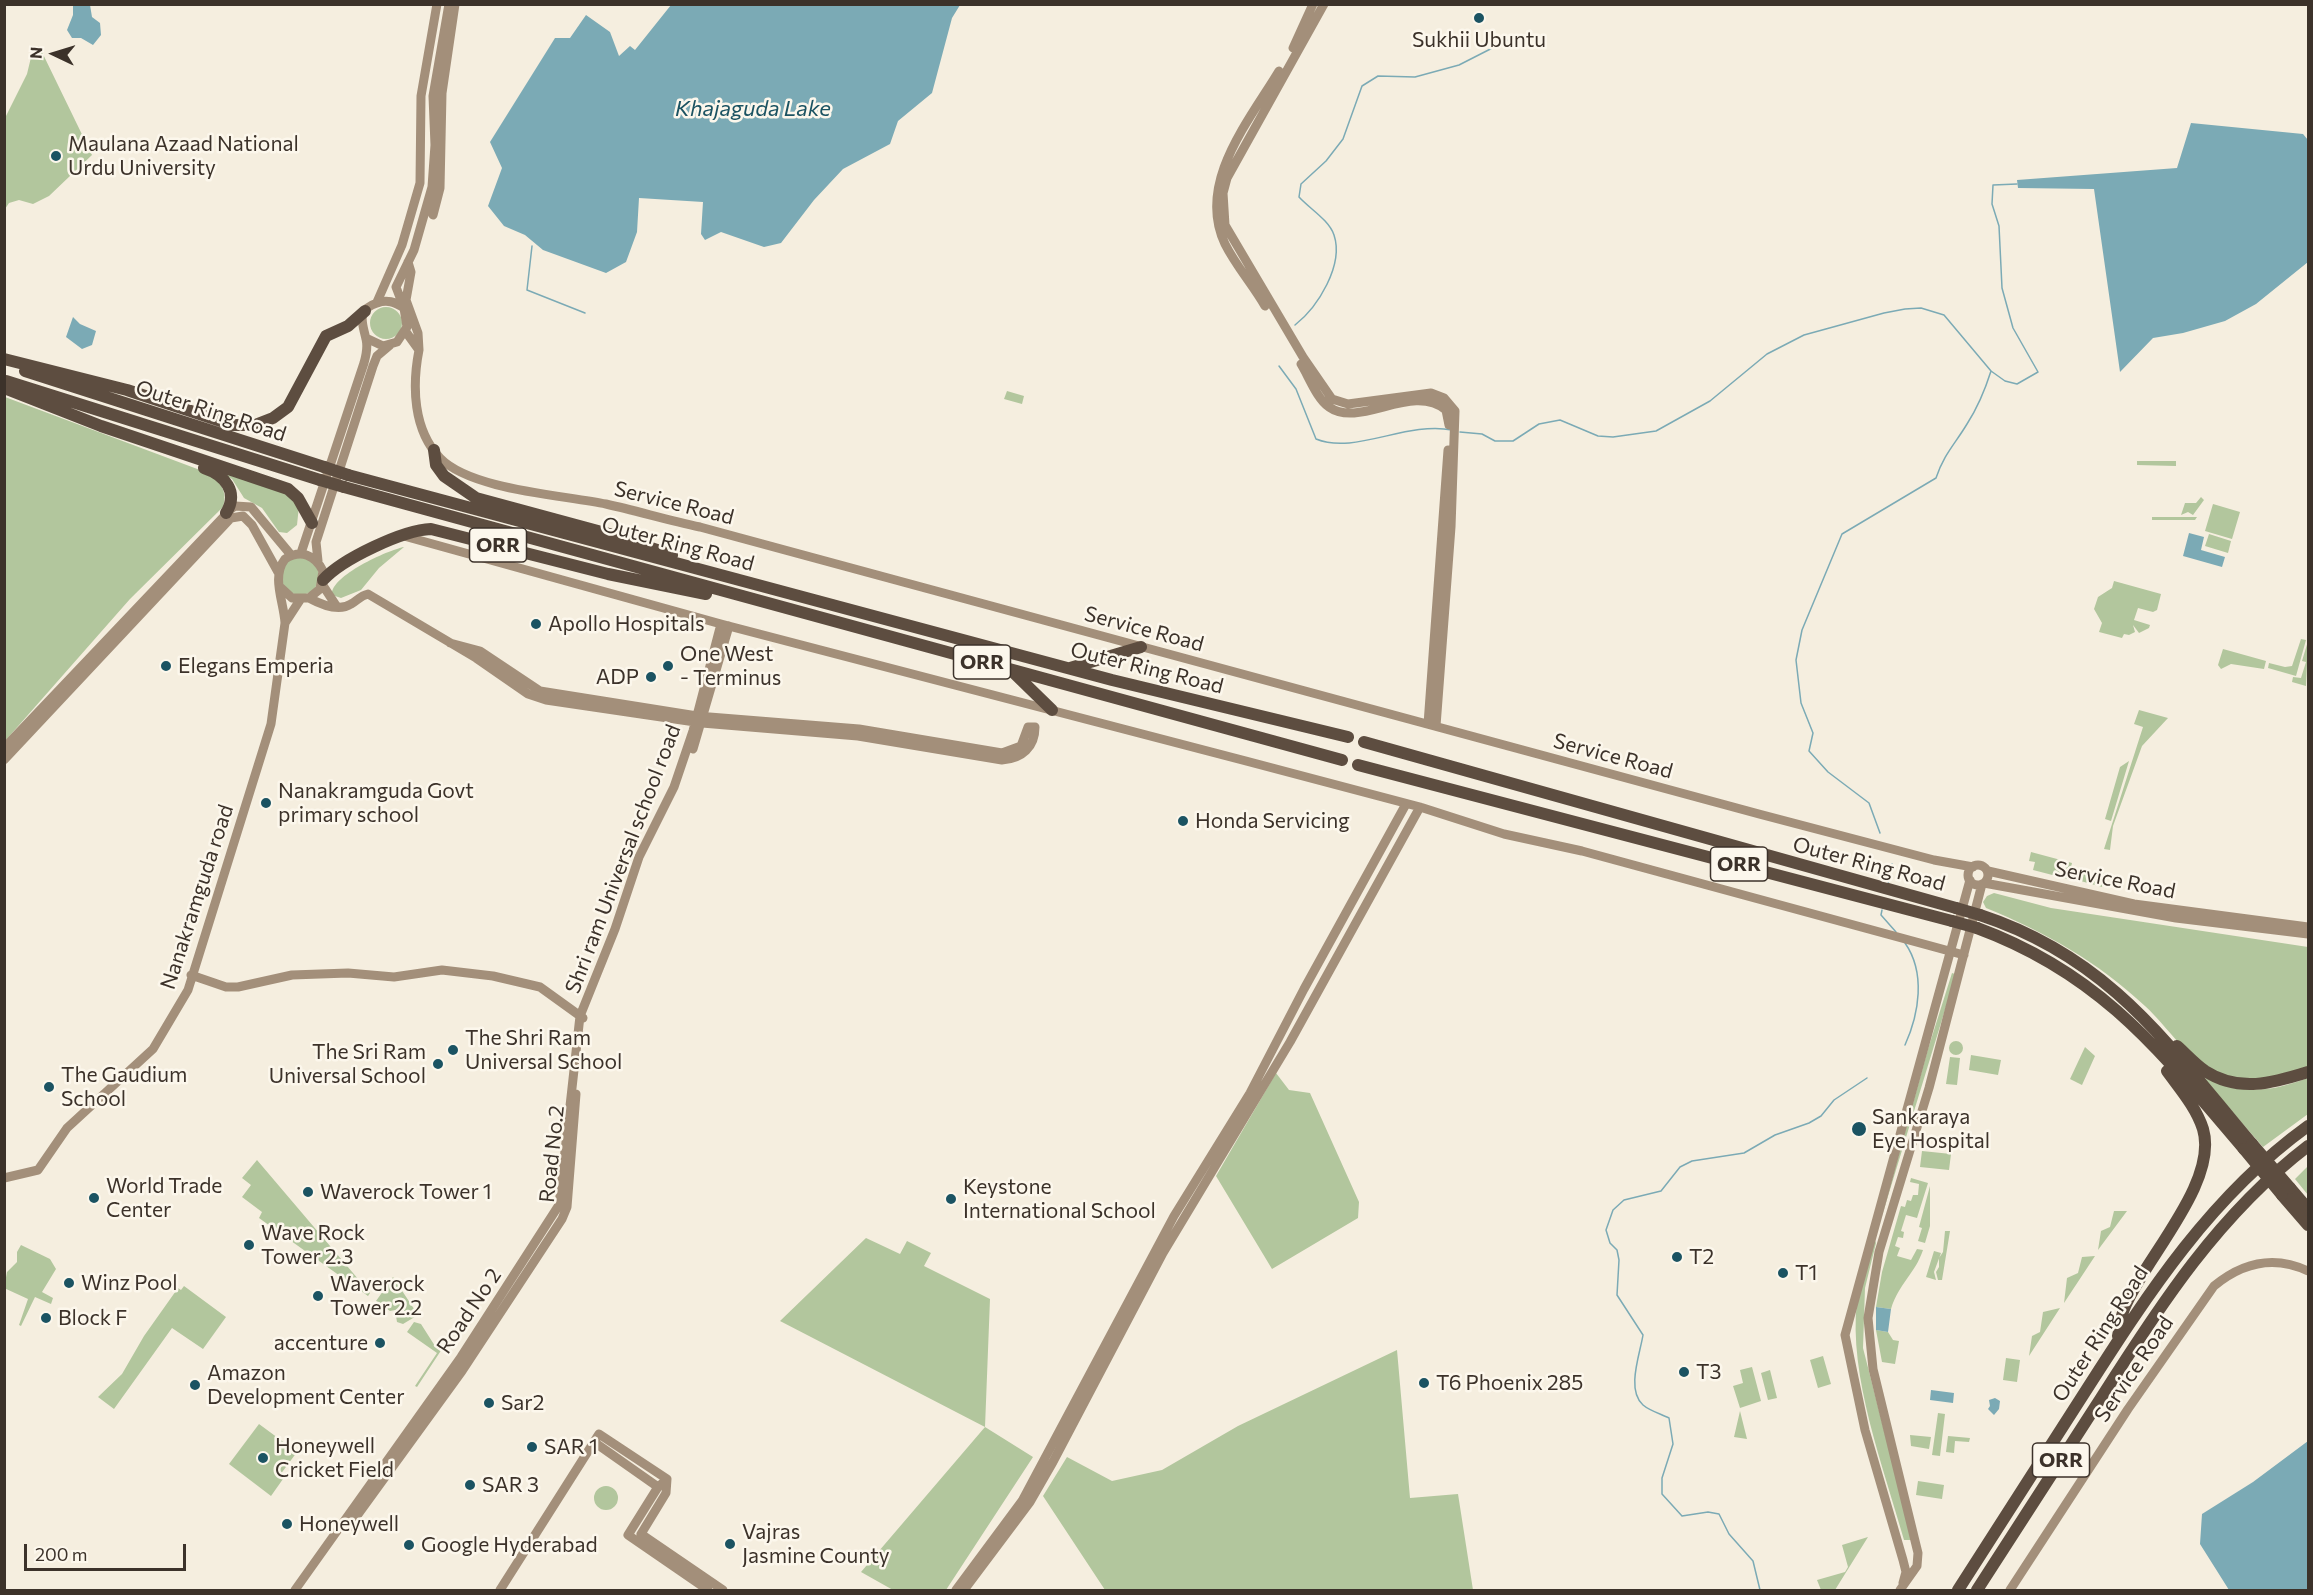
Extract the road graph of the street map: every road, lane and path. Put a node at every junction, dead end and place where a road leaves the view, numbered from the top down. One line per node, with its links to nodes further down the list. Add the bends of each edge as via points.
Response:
1 (437, 4): 9 (main road, via 421,96 420,183 402,245)
2 (448, 4): 6 (main road)
3 (455, 4): 6 (main road)
4 (1313, 4): 15 (main road, via 1292,49 1228,157 1216,207 1225,244)
5 (1324, 4): 15 (main road, via 1244,144 1223,193 1223,213 1231,240)
6 (446, 37): 7 (main road, via 440,181); 8 (main road, via 433,96 432,187)
7 (433, 215)
8 (408, 262): 10 (main road, via 396,287); 16 (main road, Service Road, via 411,272 406,300 418,333)
9 (378, 302): 10 (main road, via 393,302); 11 (main road)
10 (404, 308): 12 (main road)
11 (365, 311): 13 (main road, via 362,329); 19 (highway, ORR, via 348,326 326,336 288,407 255,425 233,425)
12 (406, 332): 14 (main road); 16 (main road)
13 (366, 338): 14 (main road, via 374,344); 26 (main road, via 364,363)
14 (392, 344): 29 (main road, via 377,356 373,366 316,542)
15 (1293, 346): 47 (main road, via 1326,405 1339,413 1425,400 1446,410 1452,430)
16 (419, 350): 24 (main road, Service Road, via 415,368 417,410 423,433)
17 (4, 361): 19 (highway, ORR)
18 (4, 381): 21 (highway, Outer Ring Road / ORR)
19 (72, 381): 33 (highway, Outer Ring Road / ORR, bridge, via 348,475)
20 (4, 388): 21 (highway, ORR)
21 (41, 396): 22 (highway, Outer Ring Road / ORR)
22 (64, 404): 23 (highway, ORR); 36 (highway, Outer Ring Road / ORR, bridge, via 344,488)
23 (100, 426): 25 (highway, ORR, via 119,438 222,477 232,495); 26 (highway, ORR, via 288,489)
24 (434, 450): 33 (highway, ORR, via 436,465 444,476 476,498 625,539); 39 (main road, Service Road, via 442,460 475,479 605,504)
25 (232, 514): 28 (main road, via 235,506 251,507); 30 (main road, via 243,516 252,525); 44 (main road)
26 (312, 523): 28 (main road)
27 (404, 536): 31 (highway, ORR, via 351,559); 36 (highway, ORR, via 424,530 450,532 608,574); 38 (main road)
28 (296, 554): 29 (main road, via 311,556); 30 (main road, via 285,559)
29 (318, 562): 31 (main road)
30 (278, 572): 32 (main road)
31 (323, 582): 34 (main road, via 315,594); 35 (main road)
32 (279, 586): 34 (main road, via 284,593); 37 (main road)
33 (788, 593): 40 (highway, Outer Ring Road / ORR)
34 (304, 599): 35 (main road); 37 (main road)
35 (337, 607): 45 (main road, via 349,606 368,594 450,643 480,651 547,696)
36 (784, 609): 41 (highway, Outer Ring Road / ORR)
37 (285, 623): 69 (main road, Nanakramguda road, via 272,724)
38 (725, 625): 43 (main road); 45 (main road, Shri ram Universal school road)
39 (1141, 647): 40 (highway); 47 (main road, Service Road)
40 (1068, 668): 42 (highway, Outer Ring Road / ORR)
41 (1011, 670): 43 (highway); 46 (highway, Outer Ring Road / ORR)
42 (1201, 702): 46 (highway); 48 (highway, Outer Ring Road / ORR)
43 (1052, 710): 55 (main road)
44 (41, 715): 50 (main road); 52 (main road)
45 (700, 719): 51 (main road, via 859,729); 70 (main road, Shri ram Universal school road, via 674,787 639,857)
46 (1197, 719): 53 (highway, Outer Ring Road / ORR)
47 (1432, 725): 57 (main road, Service Road)
48 (1348, 737)
49 (1364, 742): 71 (highway, Outer Ring Road / ORR, bridge, via 1980,915 2034,937 2084,966)
50 (4, 748)
51 (998, 756)
52 (4, 760)
53 (1342, 760)
54 (1358, 765): 72 (highway, Outer Ring Road / ORR, bridge, via 1977,928 2066,970 2114,1007)
55 (1407, 804): 56 (main road); 59 (main road)
56 (1420, 807): 62 (main road); 66 (main road, via 1504,834 1582,851)
57 (1973, 867): 58 (main road, Service Road, via 1981,865); 60 (main road, via 1969,872)
58 (1988, 871): 61 (main road); 63 (main road, Service Road, via 2134,904)
59 (1366, 880): 62 (main road); 65 (main road)
60 (1971, 880): 61 (main road); 66 (main road)
61 (1983, 883): 64 (main road, Service Road, via 2175,918); 68 (main road)
62 (1377, 887): 67 (main road)
63 (2308, 927)
64 (2308, 934)
65 (1327, 949): 67 (main road); 84 (main road, via 1250,1093 1174,1216)
66 (1951, 951): 68 (main road); 81 (main road)
67 (1339, 955): 84 (main road)
68 (1964, 955): 82 (main road)
69 (191, 975): 70 (main road, via 238,987 292,975 348,973 394,977 442,970 540,987); 77 (main road, Nanakramguda road, via 179,1009 141,1062 67,1128 38,1170)
70 (583, 1018): 86 (main road, Road No.2, via 567,1207); 93 (main road, Road No 2, via 559,1205 461,1357)
71 (2161, 1034): 73 (highway, via 2204,1070 2228,1083 2256,1086); 76 (highway)
72 (2153, 1046): 76 (highway); 85 (highway, via 2196,1111 2204,1130 2205,1152 2200,1173 2181,1212 2124,1309)
73 (2308, 1072)
74 (2308, 1126): 85 (highway, Outer Ring Road / ORR, via 2255,1169 2208,1217 2162,1275)
75 (2308, 1146): 100 (highway, Outer Ring Road / ORR, via 2242,1204 2189,1266)
76 (2248, 1147): 78 (highway, bridge)
77 (4, 1178)
78 (2286, 1192): 79 (highway); 80 (highway)
79 (2308, 1209)
80 (2308, 1225)
81 (1873, 1228): 82 (main road); 91 (main road, via 1847,1320 1845,1343)
82 (1885, 1232): 90 (main road, via 1873,1280 1868,1341)
83 (2308, 1271): 101 (main road, Service Road, via 2283,1262 2265,1262 2231,1272 2214,1286)
84 (1127, 1314): 97 (main road, via 1022,1501); 98 (main road, via 1030,1502)
85 (2116, 1344): 99 (highway, Outer Ring Road / ORR)
86 (462, 1371): 93 (main road, Road No 2)
87 (597, 1438): 88 (main road); 89 (main road); 94 (main road)
88 (667, 1479): 89 (main road); 96 (main road, via 666,1493 641,1534)
89 (658, 1487): 95 (main road, via 628,1535)
90 (1916, 1540): 91 (main road); 92 (main road, via 1917,1566)
91 (1899, 1547): 92 (main road, via 1906,1572)
92 (1901, 1588)
93 (301, 1589)
94 (500, 1590)
95 (708, 1590)
96 (723, 1590)
97 (956, 1590)
98 (964, 1590)
99 (1958, 1590)
100 (1977, 1590)
101 (2010, 1590)

